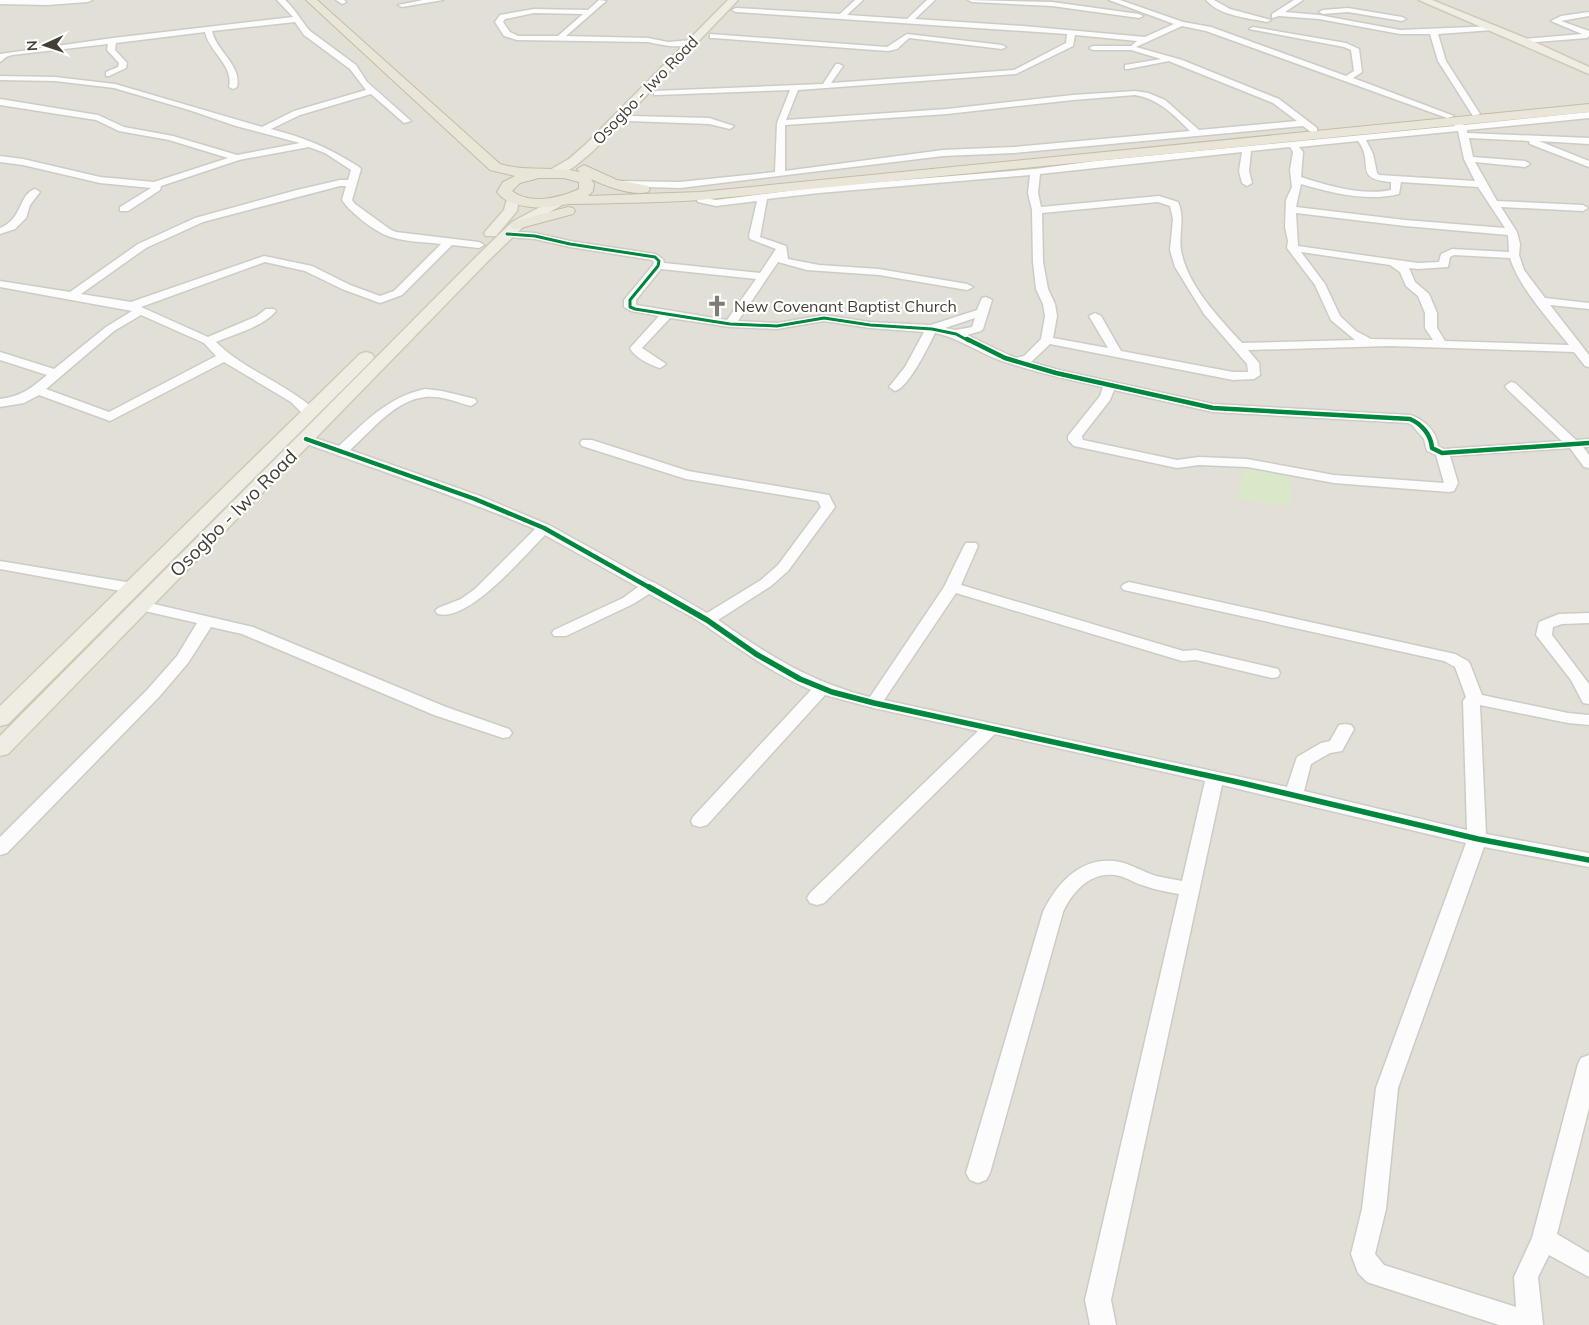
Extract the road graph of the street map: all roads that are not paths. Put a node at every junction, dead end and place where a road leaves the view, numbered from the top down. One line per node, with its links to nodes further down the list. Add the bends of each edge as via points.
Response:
1 (74, 0): 2 (street); 18 (street)
2 (88, 0)
3 (281, 0): 32 (street)
4 (297, 0): 110 (highway, via 476,166 497,180)
5 (311, 0): 98 (highway, via 495,167)
6 (439, 0): 19 (street)
7 (746, 0): 20 (main road, Osogbo - Iwo Road)
8 (859, 0): 29 (street)
9 (931, 0): 36 (street)
10 (972, 0): 16 (street)
11 (1113, 0): 33 (street)
12 (1210, 0): 34 (street, via 1231,12)
13 (1299, 0): 21 (street)
14 (1424, 0): 40 (main road)
15 (602, 1): 25 (street)
16 (1004, 1): 22 (street); 33 (street)
17 (0, 2): 18 (street)
18 (18, 3): 23 (street)
19 (402, 5)
20 (735, 5): 29 (street); 46 (main road, Osogbo - Iwo Road); 53 (main road, Osogbo - Iwo Road)
21 (1288, 8): 26 (street); 27 (street)
22 (999, 10)
23 (0, 11)
24 (1330, 11): 26 (street); 30 (street); 35 (street, via 1348,10)
25 (589, 12): 48 (street); 48 (street, via 532,7 503,17 499,22 503,30 513,37)
26 (1310, 13): 30 (street)
27 (1278, 14): 30 (street); 34 (street)
28 (1589, 14): 45 (street, via 1555,21)
29 (841, 17): 36 (street)
30 (1319, 17): 44 (street, via 1391,32)
31 (994, 18): 39 (street)
32 (298, 19): 41 (street); 68 (street, via 307,33 353,67)
33 (1171, 20): 37 (street)
34 (1267, 20): 42 (street)
35 (1402, 20)
36 (909, 21): 38 (street)
37 (1182, 24): 47 (street); 49 (street)
38 (966, 25): 39 (street); 51 (street, via 953,35)
39 (988, 26): 43 (street)
40 (1493, 28): 44 (street); 52 (main road)
41 (208, 29): 50 (street); 66 (street, via 210,39 235,80)
42 (1253, 29): 47 (street); 64 (street, via 1355,49 1358,72)
43 (1071, 32): 49 (street); 65 (street, via 1070,44 1016,72)
44 (1434, 32): 73 (street, via 1442,61)
45 (1587, 35): 52 (street)
46 (713, 36): 51 (street, via 888,49 908,36); 69 (main road, Osogbo - Iwo Road)
47 (1231, 38): 64 (street)
48 (559, 39): 53 (street, via 648,40 668,44)
49 (1143, 39): 56 (street)
50 (113, 40): 57 (street); 62 (street, via 111,50 123,63 122,68)
51 (954, 41): 54 (street)
52 (1524, 41): 61 (main road)
53 (692, 42): 98 (main road, Osogbo - Iwo Road, via 589,148 573,162)
54 (1002, 47)
55 (1093, 48): 56 (street)
56 (1131, 48): 58 (street)
57 (1, 56)
58 (1169, 59): 60 (street); 80 (street, via 1276,100)
59 (839, 66): 65 (street)
60 (1128, 67)
61 (1589, 71)
62 (109, 74)
63 (0, 78): 81 (street, via 55,79 115,86)
64 (1347, 79): 78 (street)
65 (825, 86): 67 (street)
66 (233, 87)
67 (795, 88): 69 (street); 77 (street)
68 (372, 91): 76 (street); 81 (street)
69 (657, 93): 75 (main road, Osogbo - Iwo Road)
70 (0, 102): 92 (street, via 98,118 122,129 170,138)
71 (1589, 102): 73 (highway)
72 (1589, 108): 78 (highway)
73 (1476, 114): 78 (highway)
74 (1589, 115): 78 (street)
75 (632, 119): 79 (street, via 709,121); 100 (main road, Osogbo - Iwo Road)
76 (407, 121)
77 (781, 123): 82 (street, via 1143,94 1166,104); 99 (street)
78 (1458, 125): 80 (highway); 83 (street); 84 (street); 87 (highway); 93 (street)
79 (730, 126)
80 (1309, 126): 82 (street); 90 (highway)
81 (259, 129): 86 (street)
82 (1197, 133): 99 (street, via 1014,150 943,153)
83 (1359, 137): 88 (street); 102 (street, via 1370,158 1372,174 1377,178)
84 (1530, 138): 85 (street); 95 (street, via 1535,144)
85 (1589, 141)
86 (311, 144): 92 (street); 103 (street, via 356,169)
87 (1265, 144): 88 (street); 89 (street); 90 (highway)
88 (1292, 144): 101 (street, via 1298,152 1295,170)
89 (1247, 149): 96 (street); 104 (street, via 1244,171)
90 (1107, 153): 97 (highway); 109 (highway)
91 (0, 158): 107 (street, via 100,180)
92 (238, 158): 107 (street)
93 (1469, 159): 94 (street); 106 (street)
94 (1524, 164)
95 (1589, 164)
96 (1035, 172): 97 (street); 118 (street, via 1033,193)
97 (967, 173): 111 (highway); 112 (street)
98 (546, 174): 100 (highway); 110 (highway, via 523,177 509,183 505,187)
99 (780, 174): 105 (street, via 680,185)
100 (584, 179): 105 (highway, via 598,178); 109 (highway); 115 (highway)
101 (1298, 179): 102 (street, via 1363,193 1388,194 1396,192); 119 (street, via 1290,200)
102 (1396, 180): 106 (street)
103 (352, 183): 124 (street, via 349,203 387,232 404,238); 134 (street, via 289,195 199,220 142,246)
104 (1247, 183)
105 (611, 184): 109 (highway)
106 (1481, 184): 116 (street)
107 (155, 185): 117 (street, via 157,188 149,194)
108 (35, 192): 122 (street, via 25,205 22,216 11,227)
109 (665, 192)
110 (508, 195): 115 (highway, via 533,203); 125 (main road, Osogbo - Iwo Road, via 510,211)
111 (700, 196): 112 (street, via 705,202 716,203); 114 (highway)
112 (763, 197): 126 (street, via 755,239)
113 (1588, 198): 120 (street, via 1580,199)
114 (623, 200): 115 (highway); 121 (highway, via 582,208)
115 (563, 201): 121 (main road, Osogbo - Iwo Road)
116 (1494, 204): 120 (street); 123 (street)
117 (124, 208)
118 (1036, 210): 146 (street, via 1038,262 1051,316); 150 (street, via 1159,199 1175,204 1178,218 1176,254 1181,270 1189,286)
119 (1292, 210): 123 (street); 127 (street)
120 (1586, 211)
121 (512, 230): 130 (street, via 570,244 655,257 659,261); 166 (main road, Osogbo - Iwo Road)
122 (0, 231)
123 (1512, 232): 128 (street)
124 (448, 243): 125 (street); 138 (street, via 398,293 380,300 308,268 264,259)
125 (479, 245): 165 (main road, Osogbo - Iwo Road)
126 (782, 248): 131 (street); 133 (street, via 783,261 792,264 878,272)
127 (1292, 248): 129 (street); 148 (street, via 1320,284 1335,318)
128 (1514, 255): 129 (street, via 1452,252 1445,256 1444,265 1418,266); 136 (street, via 1519,270)
129 (1393, 262): 149 (street, via 1405,270 1410,284 1423,294 1431,328)
130 (658, 266): 131 (street); 141 (street, via 629,303 635,309)
131 (762, 276): 143 (street)
132 (0, 284): 134 (street)
133 (967, 287)
134 (73, 295): 138 (street)
135 (986, 300): 140 (street)
136 (1540, 301): 137 (street); 151 (street)
137 (1589, 306)
138 (136, 309): 147 (street); 158 (street)
139 (270, 311): 147 (street)
140 (980, 312): 144 (street); 145 (street, via 977,329)
141 (667, 314): 143 (street); 157 (street, via 636,348 637,352)
142 (1096, 316): 152 (street)
143 (730, 324): 144 (street, via 777,326 824,318)
144 (932, 329): 145 (street); 161 (street, via 910,368)
145 (956, 334): 155 (street)
146 (1047, 340): 152 (street); 155 (street)
147 (208, 341): 154 (street)
148 (1367, 342): 149 (street); 150 (street)
149 (1440, 342): 151 (street)
150 (1238, 347): 152 (street, via 1254,363 1254,375 1233,376)
151 (1577, 349): 156 (street)
152 (1117, 354)
153 (0, 356): 158 (street)
154 (224, 357): 162 (street, via 110,416); 165 (street, via 296,399)
155 (1017, 359): 159 (street)
156 (1589, 363)
157 (660, 364)
158 (56, 373): 162 (street)
159 (1109, 386): 171 (street, via 1220,408 1410,419 1418,422 1432,438 1432,448); 171 (street, via 1106,397 1075,436 1079,443 1177,464 1247,463 1334,479 1449,488 1451,483)
160 (1511, 386): 169 (street)
161 (894, 387)
162 (38, 390): 164 (street, via 20,400)
163 (470, 402): 170 (street, via 424,393 411,397 378,418)
164 (0, 403)
165 (310, 413): 179 (main road, Osogbo - Iwo Road)
166 (306, 439): 170 (street); 180 (main road, Osogbo - Iwo Road)
167 (587, 443): 184 (street, via 686,476 795,492 824,498 827,502 828,507 783,568 766,583)
168 (1589, 443): 169 (street)
169 (1574, 445): 171 (street); 172 (street)
170 (341, 452): 173 (street)
171 (1442, 453)
172 (1589, 464)
173 (544, 528): 176 (street); 181 (street, via 480,592 466,602)
174 (972, 546): 177 (street)
175 (0, 565): 179 (street)
176 (650, 586): 184 (street); 185 (street, via 628,601)
177 (952, 587): 186 (street, via 1182,656 1196,655); 190 (street)
178 (1129, 587): 188 (street, via 1449,657 1462,664)
179 (132, 588): 191 (main road, Osogbo - Iwo Road)
180 (141, 606): 183 (street); 196 (main road, Osogbo - Iwo Road)
181 (443, 611)
182 (1589, 618): 189 (street, via 1559,619 1545,626 1544,635 1578,679)
183 (207, 620): 195 (street, via 247,630 440,711); 201 (street, via 171,675)
184 (707, 620): 187 (street, via 756,654)
185 (560, 633)
186 (1272, 673)
187 (822, 688): 190 (street); 199 (street)
188 (1475, 699): 192 (street); 200 (street, via 1471,701)
189 (1589, 699)
190 (874, 703): 193 (street)
191 (0, 719)
192 (1589, 720)
193 (991, 728): 197 (street); 204 (street)
194 (1345, 729): 198 (street, via 1336,747 1327,747 1302,761)
195 (503, 733)
196 (0, 749)
197 (1215, 777): 198 (street); 203 (street)
198 (1294, 794): 200 (street)
199 (700, 821)
200 (1477, 839): 202 (street); 209 (street, via 1387,1088 1374,1209 1363,1254 1367,1265 1376,1274)
201 (0, 848)
202 (1589, 860)
203 (1191, 890): 206 (street, via 1152,882 1121,869 1103,868 1088,870 1059,896); 210 (street, via 1098,1300)
204 (817, 898)
205 (1589, 1064): 207 (street)
206 (978, 1173)
207 (1544, 1238): 208 (street); 209 (street, via 1526,1277)
208 (1589, 1266)
209 (1530, 1324)
210 (1103, 1325)

